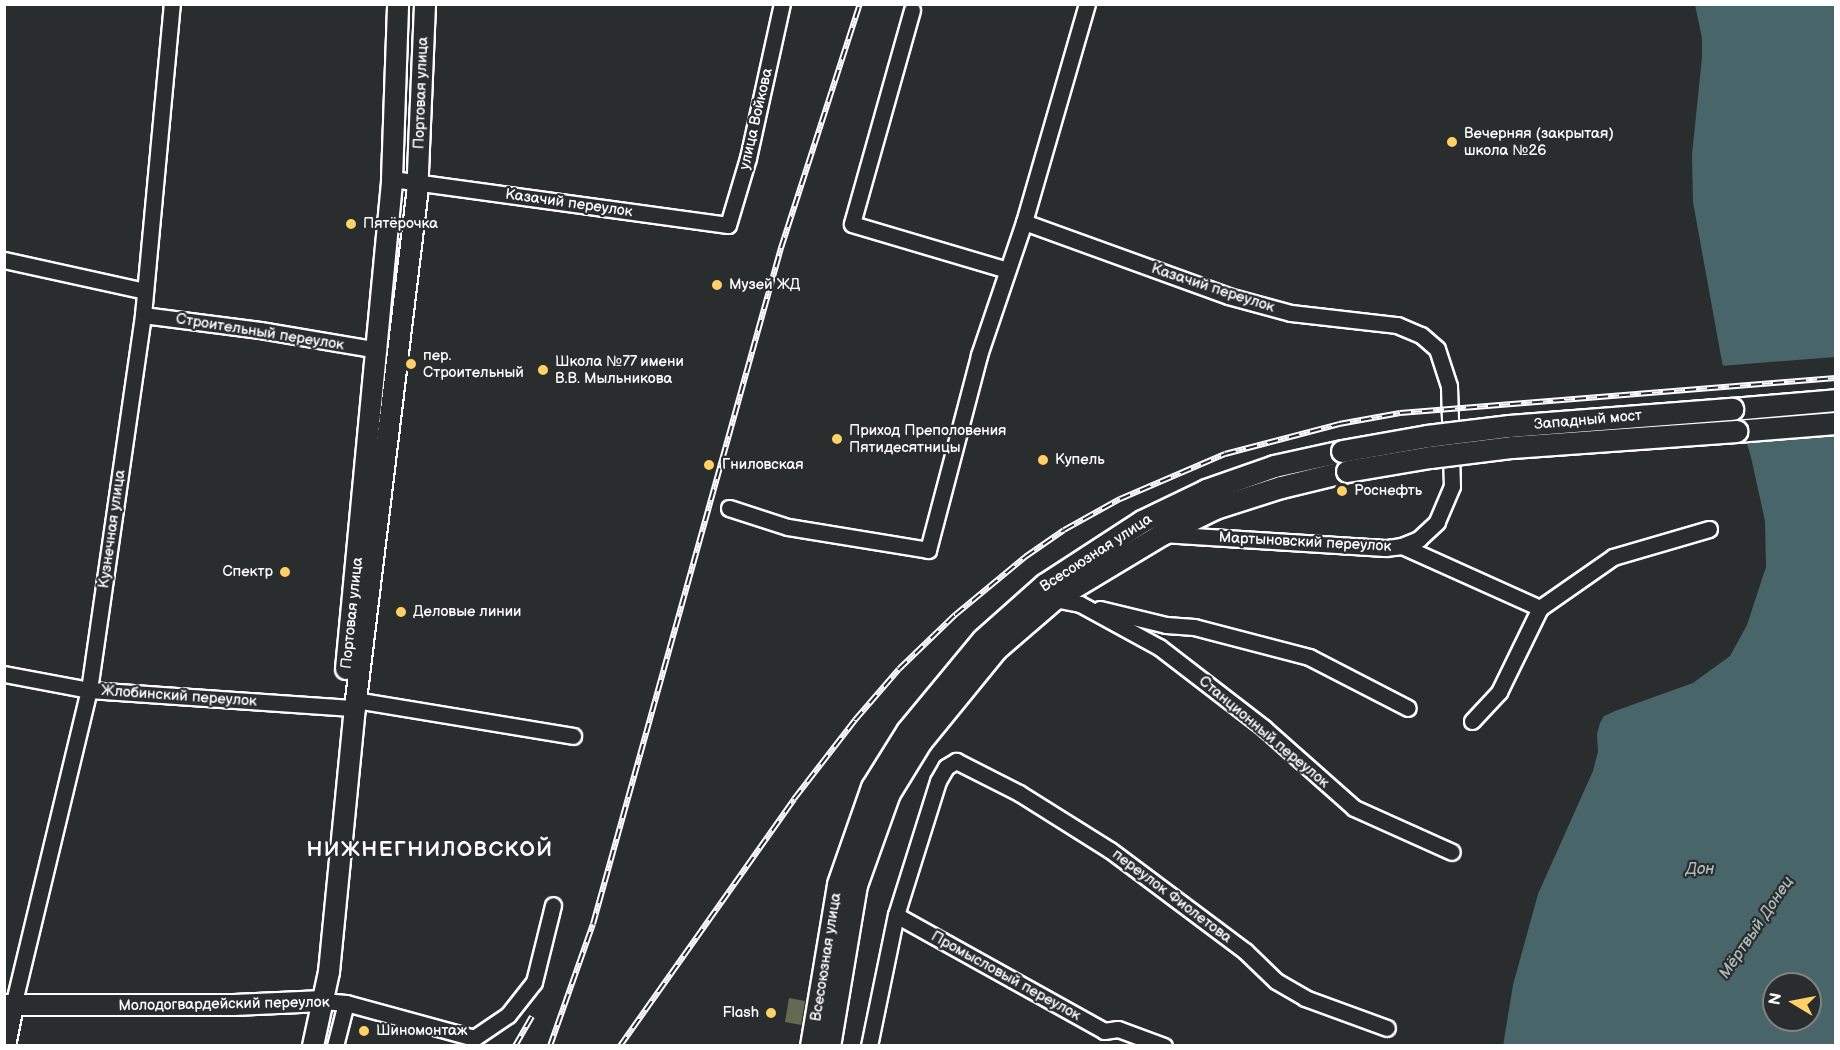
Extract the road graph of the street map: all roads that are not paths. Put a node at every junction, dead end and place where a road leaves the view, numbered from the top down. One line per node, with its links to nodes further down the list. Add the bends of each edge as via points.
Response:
1 (172, 4): 13 (street, Кузнечная улица)
2 (398, 4): 7 (main road, Портовая улица)
3 (425, 4): 8 (main road, Портовая улица)
4 (782, 4): 10 (street, улица Войкова, via 748,158 728,225)
5 (1087, 4): 9 (street)
6 (912, 10): 12 (street, via 852,224)
7 (392, 179): 8 (street); 15 (main road, Портовая улица)
8 (418, 182): 10 (street, Казачий переулок); 31 (main road, Портовая улица)
9 (1024, 222): 12 (street); 19 (street, Казачий переулок, via 1228,296 1292,313 1397,326 1421,335 1437,349 1449,386)
10 (720, 224)
11 (4, 260): 13 (street)
12 (1007, 270): 21 (street, via 979,355 928,550 788,527)
13 (145, 291): 14 (street, Кузнечная улица)
14 (143, 315): 15 (street, Строительный переулок); 30 (street, Кузнечная улица)
15 (378, 350): 31 (main road, Портовая улица)
16 (1836, 400): 18 (highway, Западный мост, bridge, via 1426,436)
17 (1836, 423): 18 (highway, Западный мост, bridge)
18 (1345, 461): 20 (highway, Всесоюзная улица, via 1274,466); 22 (highway, Всесоюзная улица, via 1215,508)
19 (1452, 486): 25 (street, Мартыновский переулок, via 1437,522 1419,539)
20 (1169, 506): 22 (street); 47 (highway, Всесоюзная улица, via 1045,584 983,639 908,731 872,787 838,884)
21 (729, 508)
22 (1182, 524): 24 (highway, Всесоюзная улица)
23 (1709, 529): 28 (street, via 1613,557)
24 (1162, 534): 25 (street, Мартыновский переулок); 26 (highway, Всесоюзная улица)
25 (1402, 546): 28 (street)
26 (1054, 599): 27 (street, Станционный переулок); 48 (highway, Всесоюзная улица, via 988,658 921,741 889,793 856,885)
27 (1080, 604): 32 (street, Станционный переулок, via 1166,625 1194,627 1309,657); 35 (street, Станционный переулок, via 1159,647 1264,728 1354,807)
28 (1540, 608): 33 (street, via 1499,692)
29 (4, 674): 30 (street, Жлобинский переулок)
30 (89, 690): 31 (street, Жлобинский переулок); 40 (street, Кузнечная улица)
31 (351, 705): 34 (street, Жлобинский переулок); 38 (main road, Портовая улица, via 317,969)
32 (1408, 708)
33 (1472, 721)
34 (573, 736)
35 (1452, 852)
36 (553, 905): 39 (street, Молодогвардейский переулок, via 534,982 508,1015 474,1038)
37 (896, 915): 41 (street, переулок Фиолетова, via 938,781 946,767 957,761 1019,793 1110,850 1245,951 1276,981 1305,998); 42 (street, Промысловый переулок, via 1104,1031); 49 (street)
38 (317, 1001): 39 (street, Молодогвардейский переулок); 40 (main road, Молодогвардейский переулок); 44 (main road, Портовая улица); 45 (main road, Портовая улица)
39 (346, 1003): 46 (street)
40 (9, 1005): 43 (main road, Кузнечная улица)
41 (1387, 1028)
42 (1118, 1029): 50 (street); 51 (street, Промысловый переулок)
43 (4, 1046)
44 (300, 1046)
45 (313, 1046)
46 (335, 1046)
47 (811, 1046)
48 (829, 1046)
49 (869, 1046)
50 (1113, 1046)
51 (1164, 1046)

